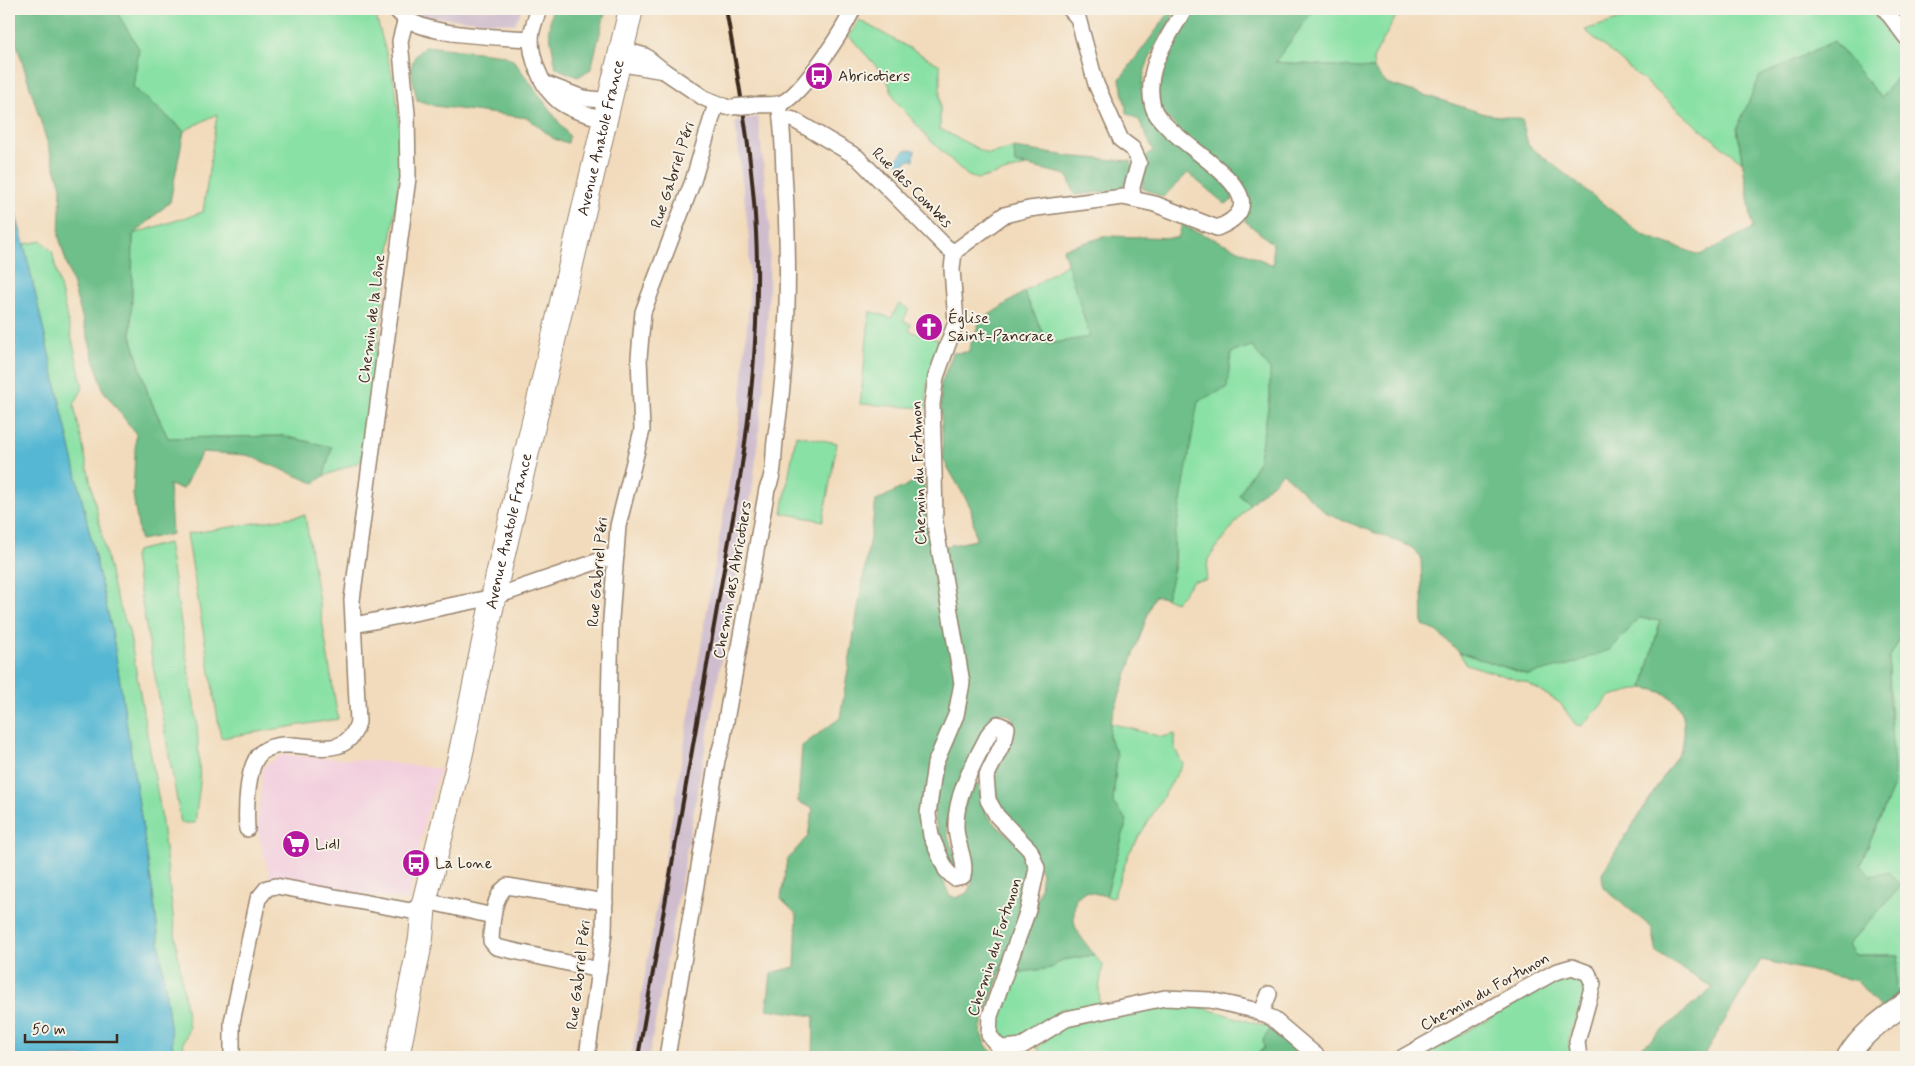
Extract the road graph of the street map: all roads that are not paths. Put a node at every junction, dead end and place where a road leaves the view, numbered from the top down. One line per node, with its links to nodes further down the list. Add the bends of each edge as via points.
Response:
1 (539, 9): 9 (street)
2 (631, 9): 10 (main road, Avenue Anatole France)
3 (852, 9): 13 (street, via 830,49)
4 (1070, 9): 14 (street, via 1078,18 1096,84 1121,140 1133,149 1139,162 1132,187)
5 (1185, 9): 14 (street, Rue des Combes, via 1154,66 1150,87 1154,109 1167,128 1231,180 1243,206 1231,222 1217,228)
6 (1885, 9): 8 (street)
7 (401, 14): 9 (street, Chemin de la Lône, via 416,25 435,30); 18 (street, Chemin de la Lône, via 408,178 352,600)
8 (1906, 37)
9 (531, 39): 12 (street, via 536,65 544,83)
10 (619, 56): 11 (street, via 664,71); 12 (main road, Avenue Anatole France)
11 (716, 104): 13 (street, bridge, via 732,107 755,105); 16 (street, Rue Gabriel Péri, via 693,181 643,312 639,358 642,430 618,526)
12 (606, 110): 17 (main road, Avenue Anatole France)
13 (780, 110): 15 (street, Rue des Combes, via 858,157); 30 (street, Chemin des Abricotiers, via 786,220 781,406 775,456 717,760)
14 (1133, 198): 15 (street, Rue des Combes, via 1062,204 1004,215)
15 (954, 252): 26 (street, Chemin du Fortunon, via 956,322 936,377 932,404 935,523 962,684 956,715 935,764 928,814 931,836 946,870 954,878 963,876 965,867 956,832 958,803 990,732 998,724 1004,724 1007,728 1005,740 986,777 988,800 996,816 1030,850 1037,868 1028,910 992,1006 989,1035 999,1047 1015,1048 1066,1019 1165,998 1210,1000)
16 (616, 555): 17 (street); 20 (street, Rue Gabriel Péri, via 611,619)
17 (494, 597): 18 (street); 21 (main road, Avenue Anatole France, via 460,757)
18 (354, 625): 19 (street, Chemin de la Lône, via 358,722 355,732 339,746 278,744 260,752 251,772)
19 (247, 829)
20 (605, 902): 22 (street, via 507,886); 23 (street, Rue Gabriel Péri)
21 (424, 903): 22 (street); 27 (street, via 411,911 276,886 267,888 258,899 232,1022); 28 (main road, Avenue Anatole France)
22 (493, 916): 23 (street, via 491,941 496,947)
23 (599, 970): 29 (street, Rue Gabriel Péri)
24 (1269, 994): 26 (street)
25 (1906, 1003): 34 (street, via 1875,1025)
26 (1262, 1014): 31 (street, Chemin du Fortunon, via 1272,1018)
27 (232, 1057)
28 (397, 1057)
29 (587, 1057)
30 (667, 1057)
31 (1318, 1057)
32 (1403, 1057): 33 (street, Chemin du Fortunon, via 1555,972 1572,967 1588,974 1592,984 1577,1042)
33 (1579, 1057)
34 (1848, 1057)

